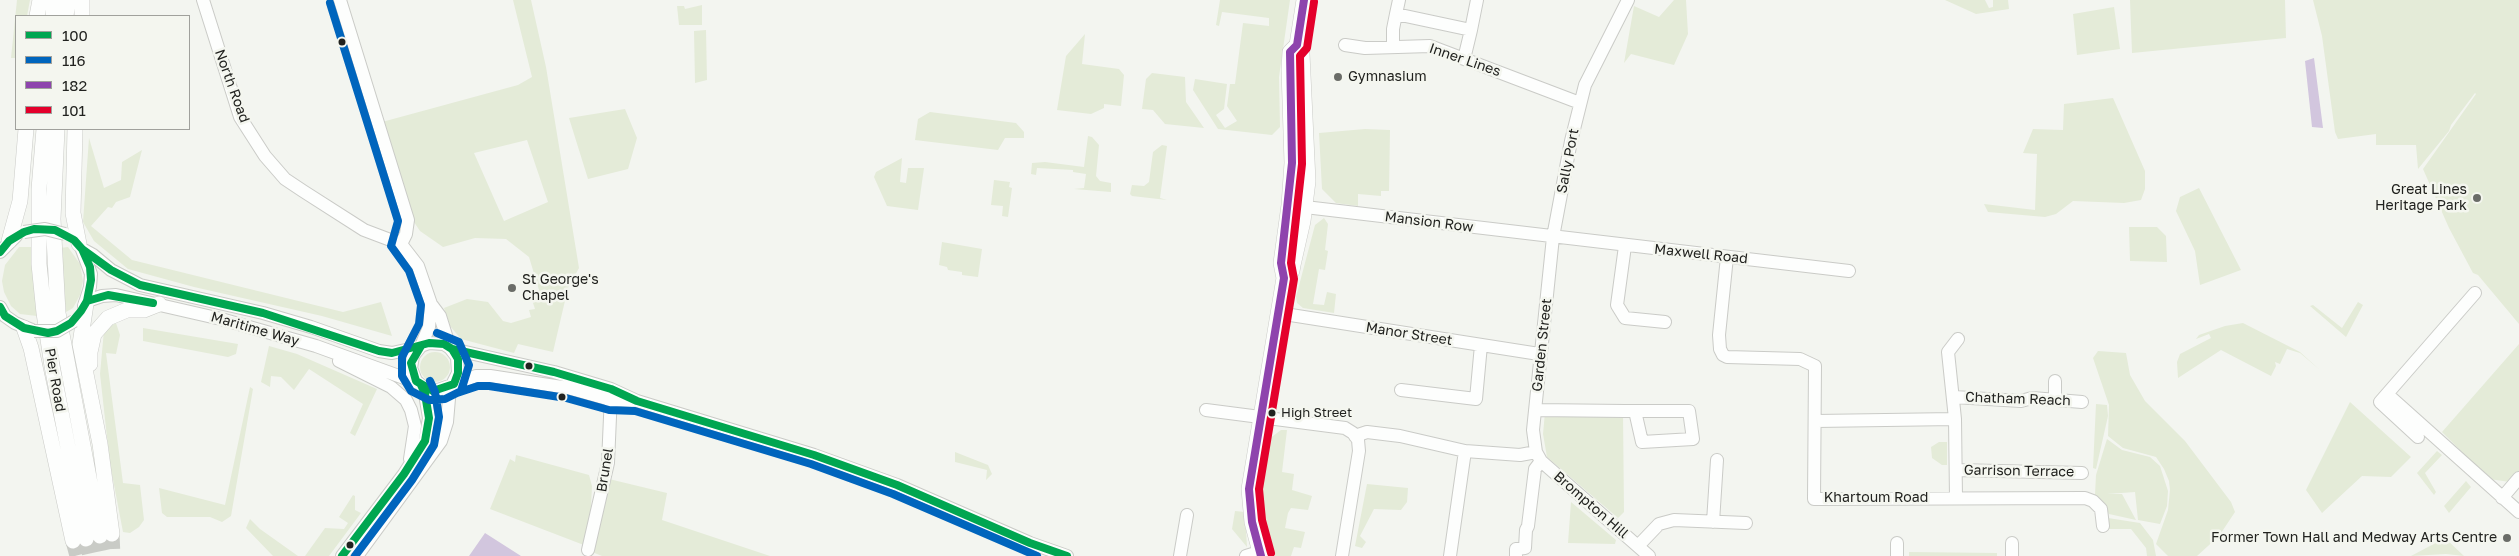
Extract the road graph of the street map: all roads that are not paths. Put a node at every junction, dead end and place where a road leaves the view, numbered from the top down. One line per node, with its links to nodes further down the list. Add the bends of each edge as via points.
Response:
1 (40, 0): 12 (main road)
2 (54, 0): 13 (main road)
3 (68, 0): 14 (main road)
4 (82, 0): 15 (main road)
5 (203, 0): 31 (street, North Road, via 240,117 265,156 285,179 318,201 364,230)
6 (340, 0): 31 (street, via 408,220)
7 (1304, 0): 17 (main road)
8 (1400, 0): 11 (street)
9 (1477, 0): 16 (street)
10 (1628, 0): 21 (street, Sally Port, via 1585,85)
11 (1396, 14): 16 (street); 19 (street)
12 (38, 15)
13 (53, 15)
14 (66, 15)
15 (82, 15)
16 (1471, 30): 20 (street)
17 (1297, 45): 26 (main road, via 1302,54); 27 (main road, via 1290,52 1289,69)
18 (1345, 45): 19 (street, Inner Lines, via 1365,48)
19 (1393, 46): 20 (street, Inner Lines, via 1430,46)
20 (1464, 59): 21 (street, Inner Lines)
21 (1580, 103): 30 (street, Sally Port)
22 (26, 130): 32 (main road, via 20,201)
23 (44, 130): 86 (main road, Pier Road, via 39,189 39,264 44,313 52,366)
24 (57, 130): 86 (main road, Pier Road, via 53,234 58,312)
25 (76, 130): 34 (main road, via 73,219)
26 (1308, 148): 27 (main road); 29 (main road)
27 (1292, 149): 28 (main road)
28 (1289, 205): 29 (main road); 37 (main road, via 1281,263)
29 (1305, 207): 30 (street, Mansion Row); 37 (main road, via 1292,272)
30 (1553, 237): 33 (street, Maxwell Road); 51 (street, Garden Street)
31 (401, 244): 41 (street, via 418,266)
32 (4, 245): 34 (street, Maritime Way, bridge, via 24,232 45,229 65,234)
33 (1624, 246): 35 (street, Maxwell Road); 44 (street, via 1617,305 1625,318)
34 (80, 247): 39 (street, via 91,274); 49 (street, Maritime Way, via 110,270 142,286 279,318 379,351 396,352)
35 (1728, 257): 36 (street, Maxwell Road); 68 (street, Khartoum Road, via 1719,336 1722,354 1811,362 1816,376)
36 (1849, 271)
37 (1284, 278): 43 (main road)
38 (2475, 293): 57 (street)
39 (87, 302): 40 (street, Maritime Way, via 116,295); 45 (street, bridge, via 74,321 57,331); 53 (main road, via 80,344)
40 (159, 304): 48 (street, Maritime Way); 53 (main road, via 144,310 121,311 100,326 91,342 92,377)
41 (432, 304): 49 (street, via 430,325); 50 (street, via 440,316)
42 (2, 311): 45 (street)
43 (1278, 313): 47 (street, Manor Street); 66 (main road)
44 (1664, 322)
45 (29, 329): 86 (main road, via 31,348)
46 (1958, 339): 60 (street, via 1948,352)
47 (1481, 345): 51 (street, Manor Street); 56 (street, via 1476,399)
48 (316, 346): 54 (street, Maritime Way); 77 (street, via 327,356 392,387 407,402 415,429 410,460)
49 (421, 346): 50 (street, via 436,343); 54 (street, via 411,364 413,376)
50 (451, 348): 55 (street, via 459,364); 58 (street, via 554,372)
51 (1539, 354): 64 (street, Garden Street)
52 (2054, 381): 61 (street)
53 (88, 382): 86 (main road, via 100,444)
54 (420, 384): 55 (street, via 435,391); 77 (street, via 428,410 428,427 425,441)
55 (452, 385): 59 (street, via 473,377 490,376); 92 (street, via 441,441)
56 (1401, 390)
57 (2387, 394): 71 (street, via 2380,404); 80 (street)
58 (611, 395): 59 (street); 69 (street, Brunel); 93 (street, via 814,455 897,485)
59 (594, 396): 69 (street, via 603,407)
60 (1954, 396): 61 (street, Chatham Reach); 67 (street)
61 (2055, 400): 62 (street, Chatham Reach)
62 (2082, 402)
63 (1206, 410): 66 (street)
64 (1535, 410): 65 (street); 73 (street, Garden Street, via 1533,430)
65 (1635, 411): 65 (street, via 1642,442 1693,439 1689,411)
66 (1260, 417): 70 (street); 90 (main road, via 1249,489)
67 (1955, 419): 68 (street); 75 (street)
68 (1816, 421): 79 (street, Khartoum Road, via 1814,498)
69 (610, 426): 89 (street, Brunel, via 608,463)
70 (1350, 432): 72 (street, via 1400,436); 95 (street, via 1359,444 1359,451)
71 (2418, 437)
72 (1465, 451): 73 (street); 96 (street)
73 (1538, 456): 88 (street, Brompton Hill); 97 (street, via 1525,548 1516,548)
74 (1717, 460): 83 (street)
75 (1957, 470): 76 (street, Garrison Terrace); 79 (street)
76 (2082, 473)
77 (404, 474): 91 (street)
78 (2519, 478): 80 (street)
79 (1956, 498): 85 (street, Khartoum Road, via 2087,499 2102,510)
80 (2502, 498): 81 (street)
81 (2519, 512)
82 (1187, 515): 94 (street)
83 (1712, 522): 84 (street); 88 (street, via 1674,520 1659,524)
84 (1746, 523)
85 (2103, 526)
86 (93, 538)
87 (1897, 543): 99 (street)
88 (1638, 546): 98 (street, Brompton Hill)
89 (588, 550)
90 (1255, 555)
91 (342, 556)
92 (356, 556)
93 (1067, 556)
94 (1180, 556)
95 (1342, 556)
96 (1450, 556)
97 (1516, 556)
98 (1650, 556)
99 (1897, 556)

